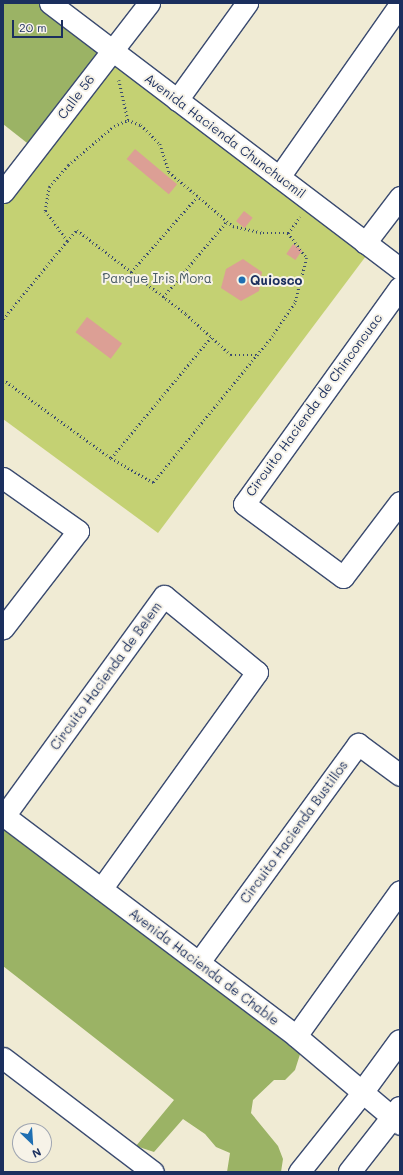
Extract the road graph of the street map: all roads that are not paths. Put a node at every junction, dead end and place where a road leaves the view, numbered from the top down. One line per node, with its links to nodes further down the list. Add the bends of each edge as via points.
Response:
1 (50, 3): 5 (street, Avenida Hacienda Chunchucmil)
2 (149, 3): 5 (street, Calle 56)
3 (247, 3): 6 (street)
4 (400, 4): 7 (street)
5 (112, 50): 6 (street, Avenida Hacienda Chunchucmil); 8 (street, Calle 56)
6 (177, 100): 7 (street, Avenida Hacienda Chunchucmil)
7 (279, 177): 10 (street, Avenida Hacienda Chunchucmil)
8 (3, 192)
9 (400, 197): 10 (street)
10 (366, 243): 11 (street, Avenida Hacienda Chunchucmil)
11 (400, 269)
12 (400, 287): 14 (street, Circuito Hacienda de Chinconcuac, via 244,504 343,577)
13 (3, 478): 15 (street, via 78,531)
14 (400, 502)
15 (3, 628)
16 (400, 775): 20 (street, Circuito Hacienda Bustillos, via 358,744)
17 (4, 816): 18 (street, Avenida Hacienda de Chable); 18 (street, Circuito Hacienda de Belem, via 164,596 257,672)
18 (101, 889): 20 (street, Avenida Hacienda de Chable)
19 (400, 891): 21 (street)
20 (198, 962): 21 (street, Avenida Hacienda de Chable)
21 (296, 1036): 24 (street, Avenida Hacienda de Chable)
22 (400, 1041): 24 (main road)
23 (3, 1058): 26 (street)
24 (362, 1092): 25 (street, Avenida Hacienda de Chable); 27 (street)
25 (397, 1117): 28 (main road)
26 (153, 1172)
27 (299, 1172)
28 (350, 1172)

